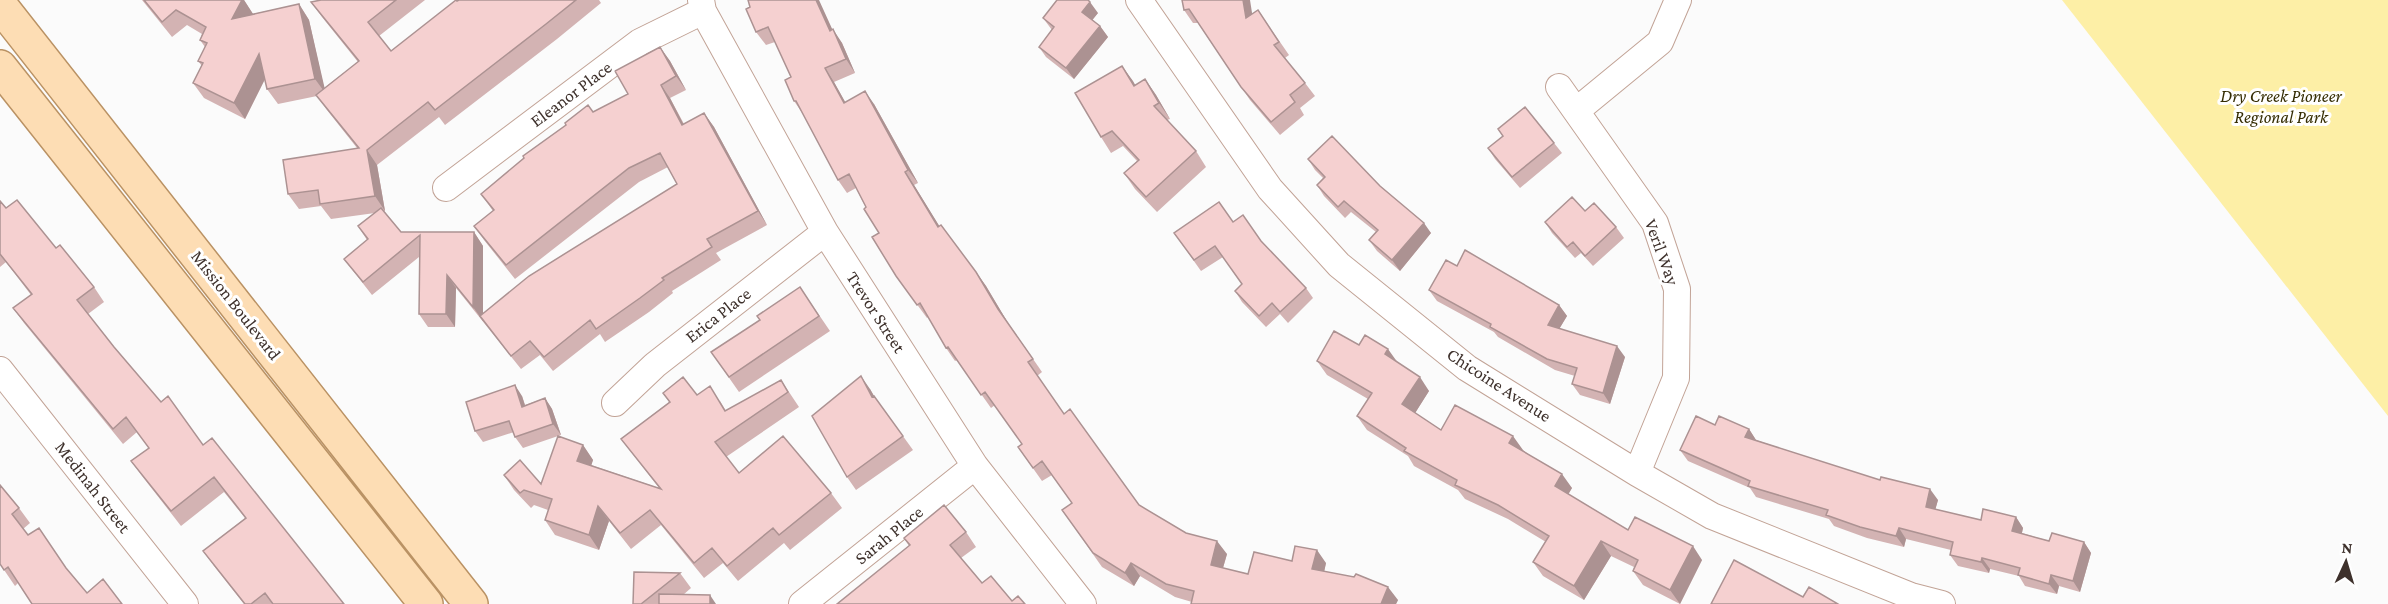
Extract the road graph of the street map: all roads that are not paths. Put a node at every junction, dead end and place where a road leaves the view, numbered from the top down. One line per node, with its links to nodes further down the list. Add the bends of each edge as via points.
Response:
1 (1139, 0): 13 (street, Chicoine Avenue, via 1270,189 1339,265 1467,368)
2 (1678, 0): 7 (street, via 1660,42)
3 (0, 5): 17 (main road, Mission Boulevard)
4 (702, 5): 8 (street, Eleanor Place, via 640,42); 9 (street, Trevor Street)
5 (0, 67): 16 (main road, Mission Boulevard)
6 (1559, 87): 7 (street, Veril Way)
7 (1576, 111): 13 (street, Veril Way, via 1656,223 1677,289 1676,378)
8 (446, 188)
9 (825, 232): 11 (street, Erica Place, via 655,365); 12 (street, Trevor Street)
10 (0, 370): 15 (street, Medinah Street)
11 (615, 403)
12 (975, 466): 18 (street, Sarah Place); 19 (street, Trevor Street)
13 (1637, 473): 14 (street, Chicoine Avenue, via 1712,516)
14 (1912, 600): 20 (street, Chicoine Avenue)
15 (185, 604)
16 (426, 604)
17 (471, 604)
18 (802, 604)
19 (1083, 604)
20 (1942, 604)

